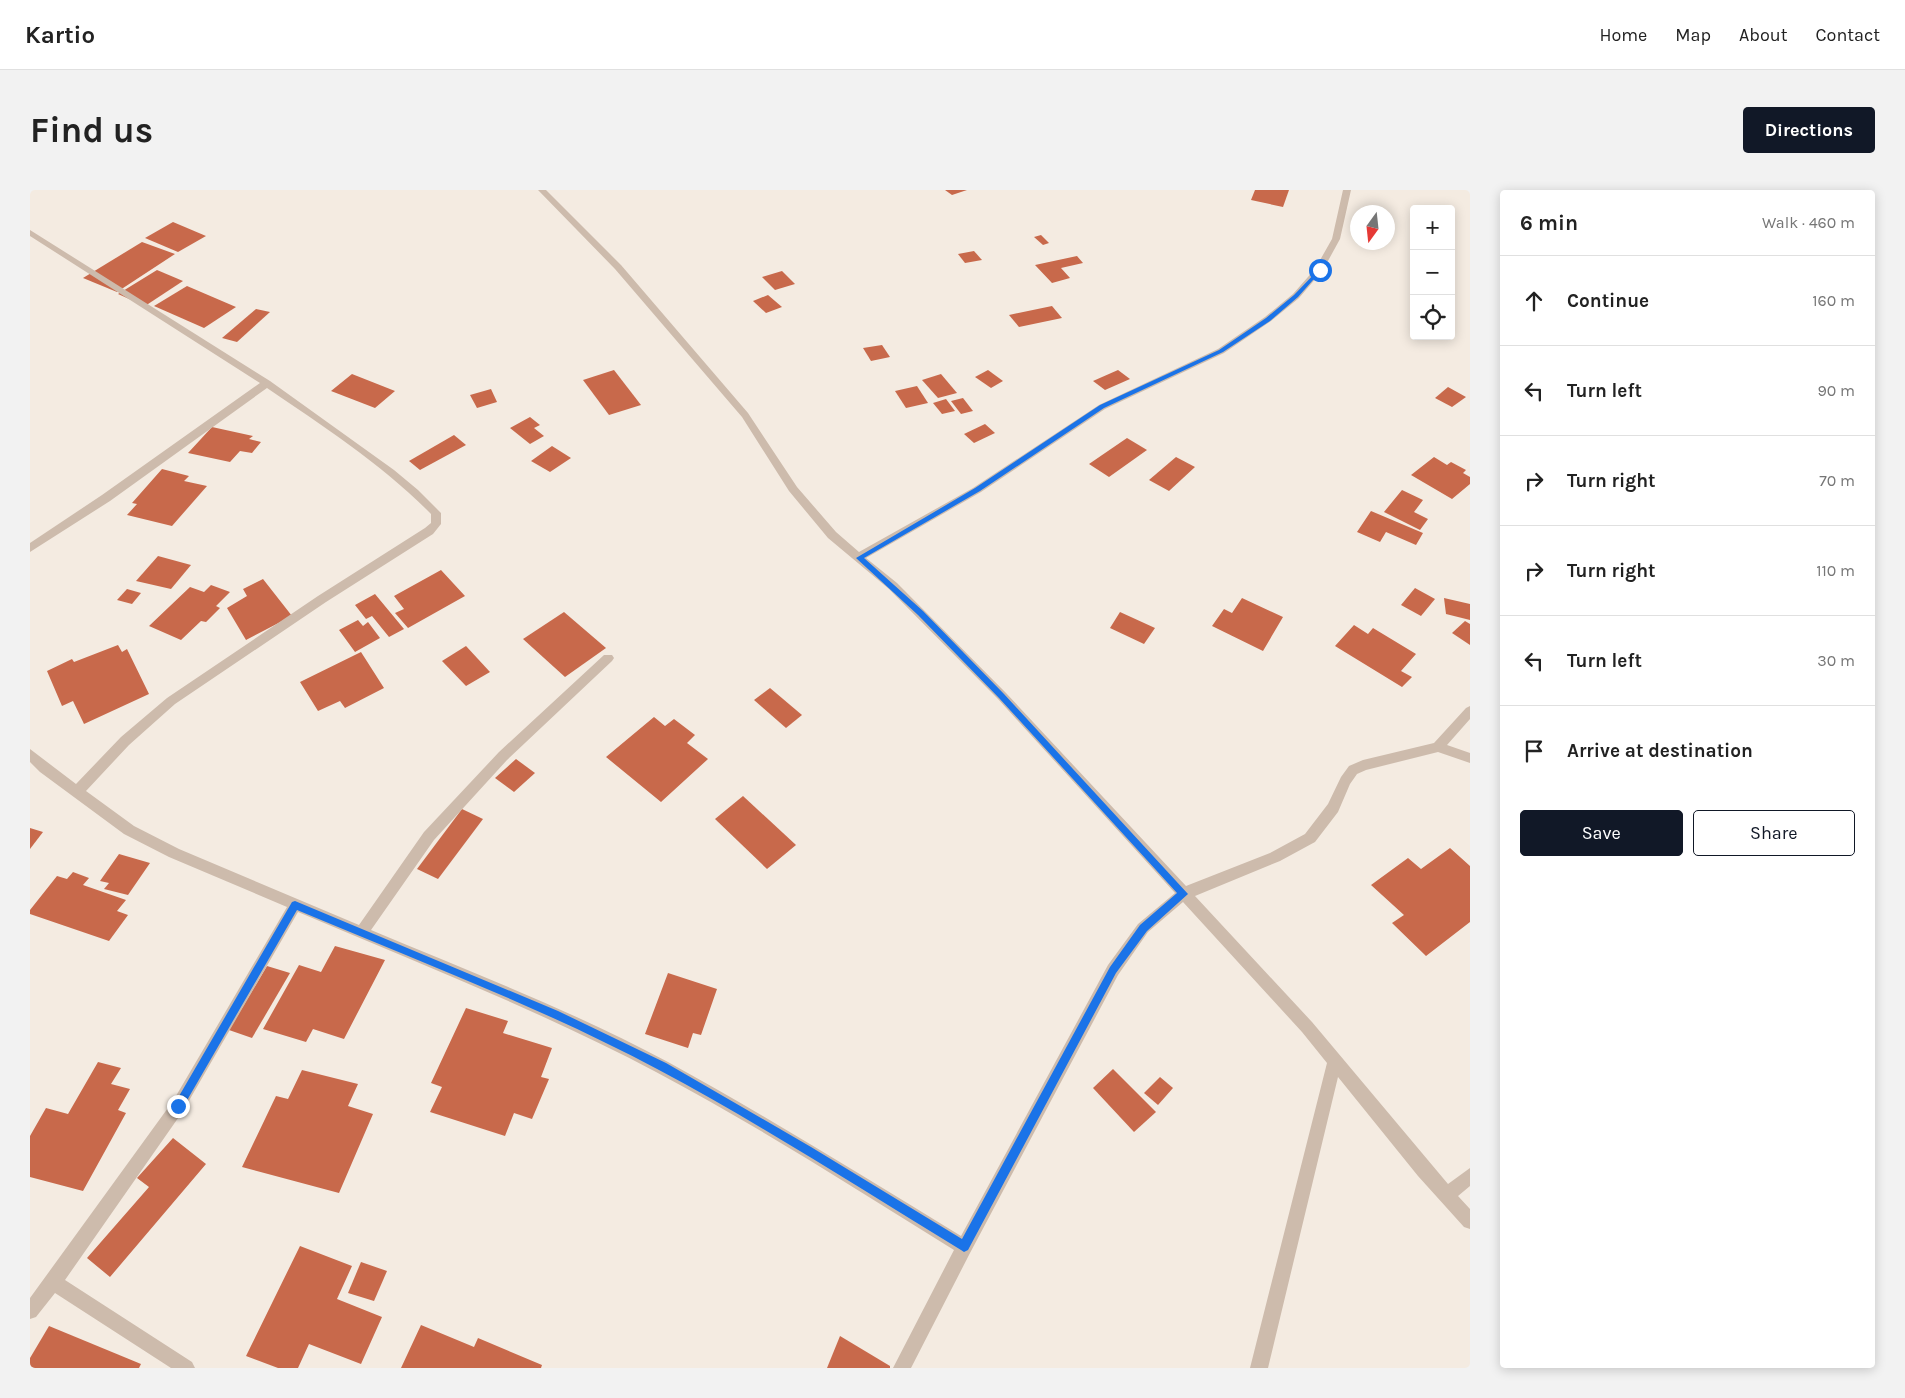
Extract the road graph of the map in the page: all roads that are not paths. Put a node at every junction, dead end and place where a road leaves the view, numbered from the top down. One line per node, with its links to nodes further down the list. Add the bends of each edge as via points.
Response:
1 (542, 190): 6 (street, via 618,267 745,415 793,489 832,535)
2 (1347, 190): 6 (street, via 1336,239 1320,270 1268,319 1221,351 1102,406 977,490)
3 (30, 232): 4 (street)
4 (267, 383): 5 (street); 12 (street, via 422,498 436,513 436,524 171,701 125,741)
5 (30, 548)
6 (859, 558): 13 (street, via 921,613 1002,696)
7 (608, 658): 15 (street, via 503,756 429,836)
8 (1470, 711): 9 (street)
9 (1438, 748): 11 (street); 13 (street, via 1353,770 1333,808 1310,838)
10 (30, 754): 12 (street)
11 (1470, 758)
12 (77, 792): 14 (street, via 129,830)
13 (1183, 894): 16 (street); 20 (street, via 1144,928 1113,970)
14 (295, 905): 15 (street); 21 (street, via 178,1106)
15 (362, 932): 20 (street, via 555,1014 662,1067 808,1151)
16 (1335, 1061): 18 (street); 25 (street)
17 (1470, 1176): 18 (street)
18 (1447, 1195): 19 (street)
19 (1470, 1221)
20 (964, 1247): 24 (street)
21 (53, 1282): 22 (street); 23 (street)
22 (30, 1311)
23 (186, 1368)
24 (902, 1368)
25 (1259, 1368)

